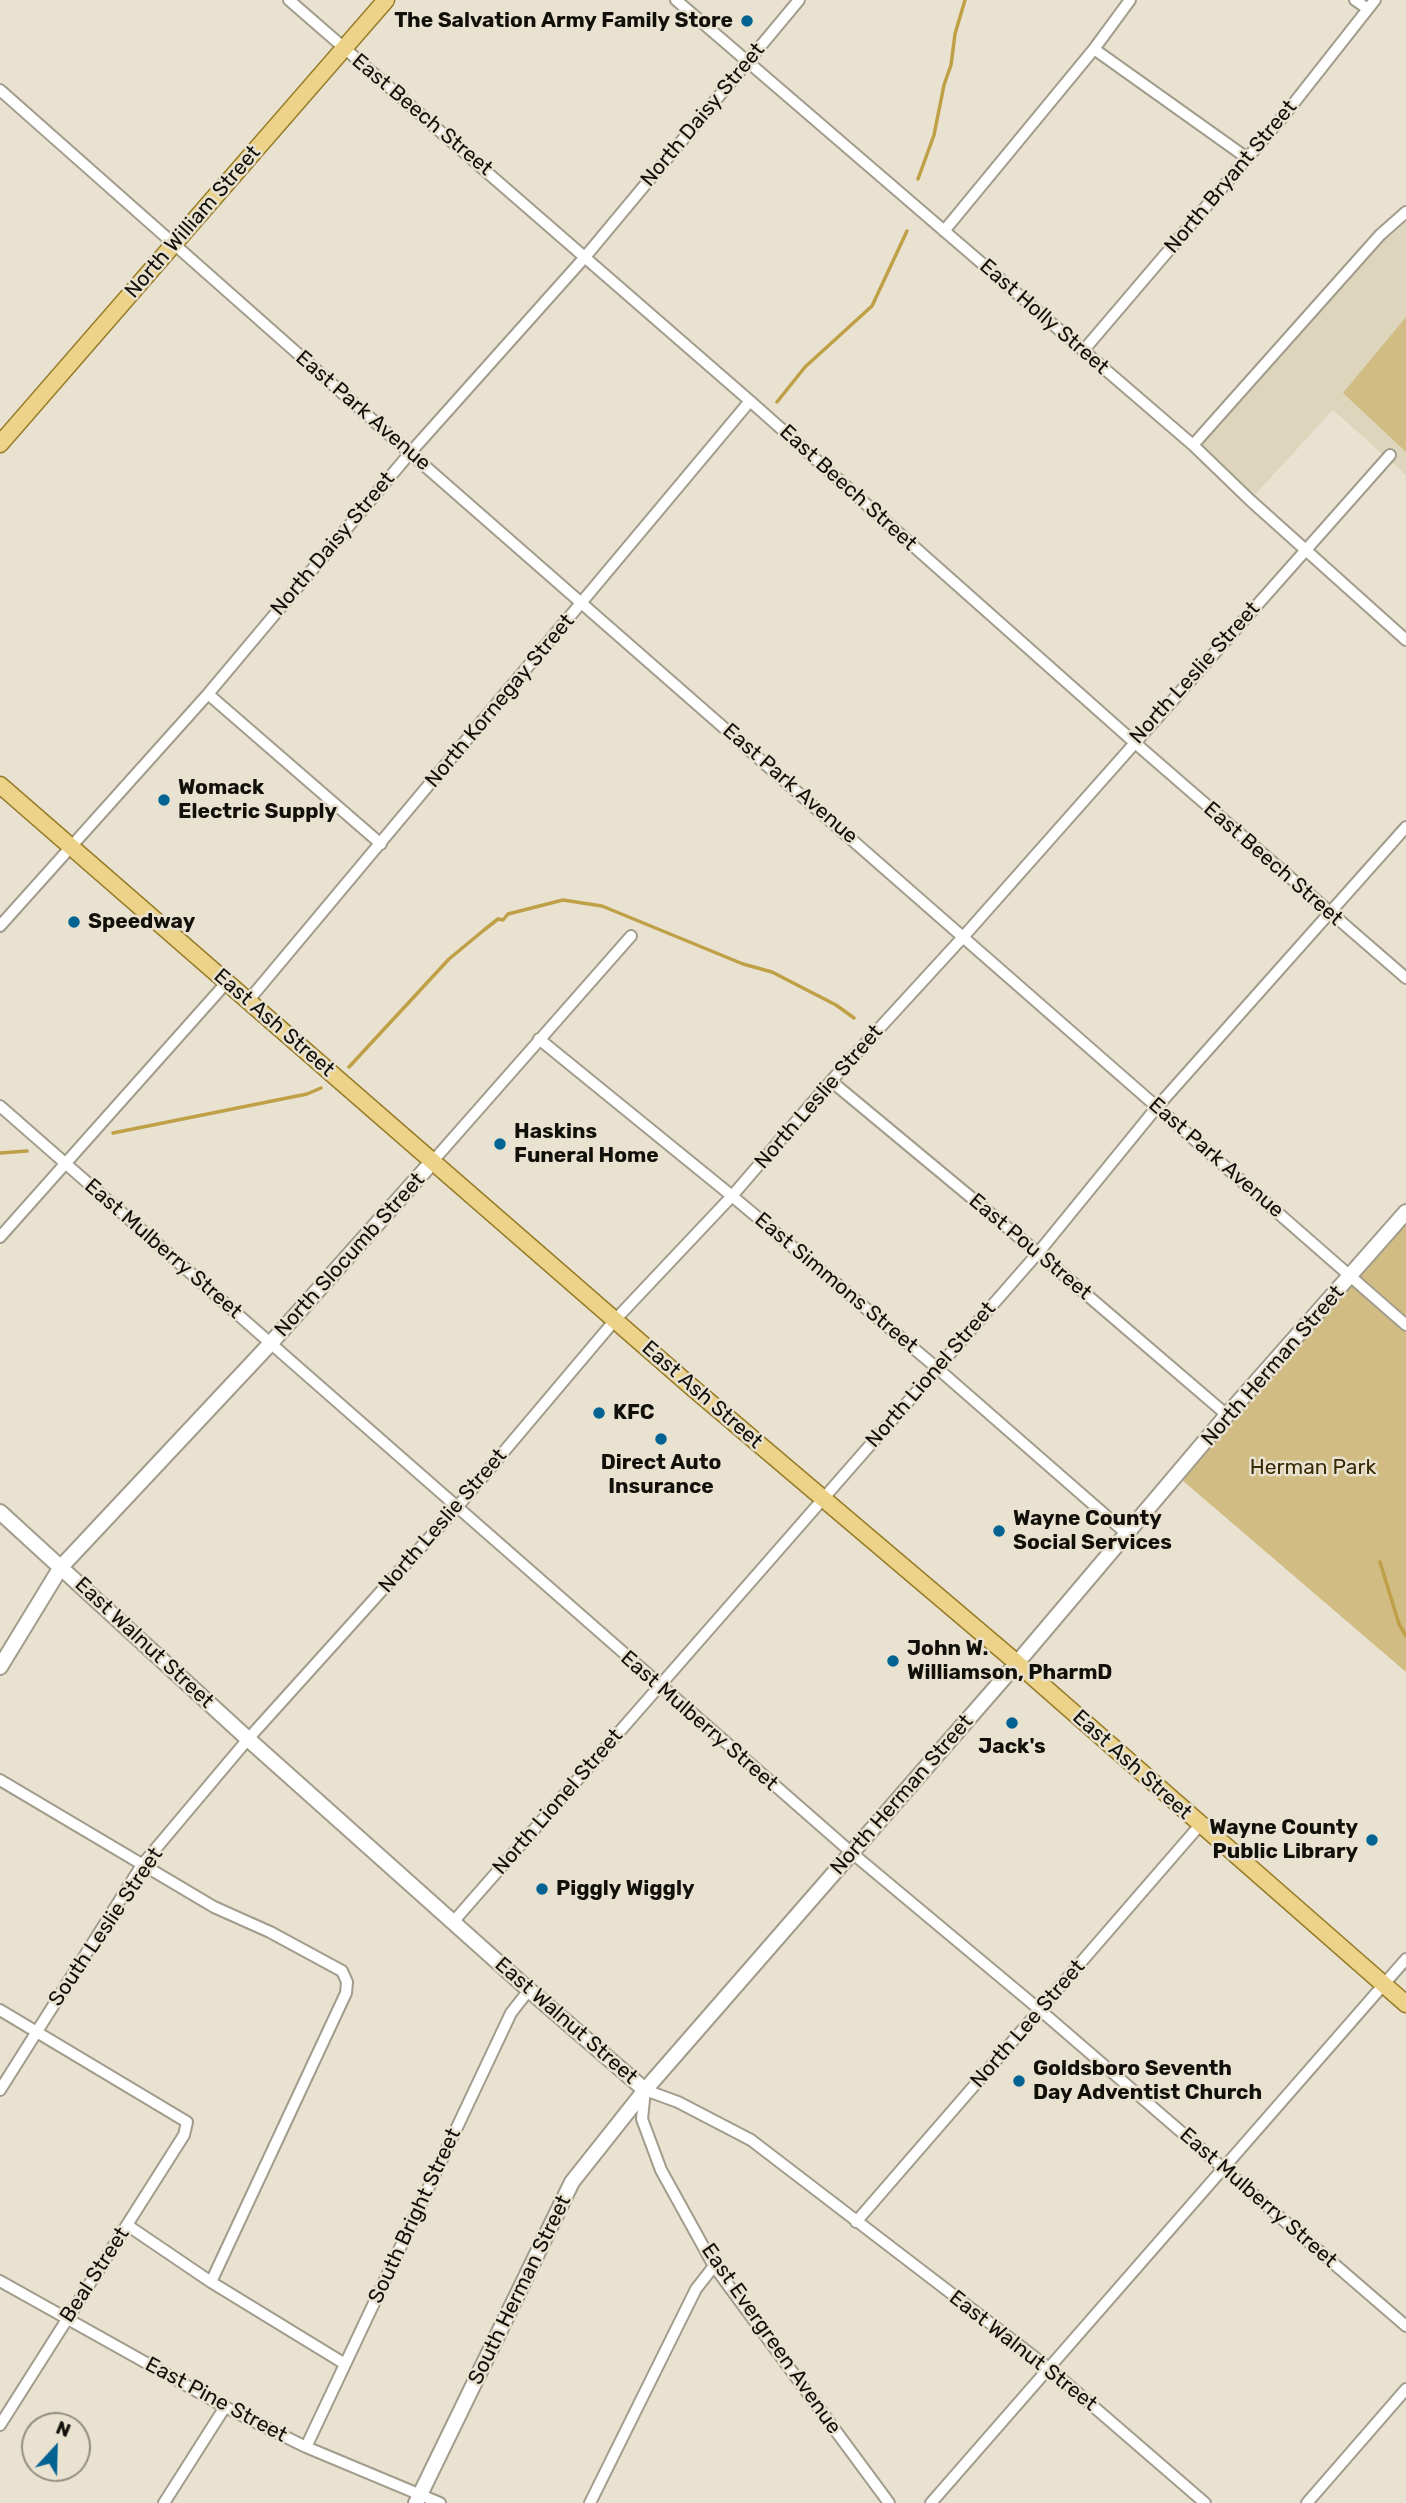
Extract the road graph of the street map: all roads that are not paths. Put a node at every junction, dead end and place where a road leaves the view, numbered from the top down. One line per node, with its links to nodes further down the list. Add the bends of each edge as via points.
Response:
1 (289, 0): 8 (street, East Beech Street)
2 (386, 0): 8 (main road, North William Street)
3 (676, 0): 10 (street, East Holly Street)
4 (799, 0): 10 (street, North Daisy Street)
5 (1130, 0): 9 (street)
6 (1354, 0): 7 (street)
7 (1371, 5): 12 (street, North Bryant Street)
8 (344, 48): 15 (main road, North William Street); 16 (street, East Beech Street)
9 (1094, 49): 12 (street); 14 (street)
10 (747, 61): 14 (street, East Holly Street); 16 (street, North Daisy Street)
11 (0, 90): 15 (street, East Park Avenue)
12 (1247, 158): 17 (street, North Bryant Street)
13 (1406, 212): 20 (street, via 1380,235)
14 (944, 232): 17 (street, East Holly Street)
15 (173, 244): 19 (main road, North William Street); 21 (street, East Park Avenue)
16 (585, 257): 18 (street, East Beech Street); 21 (street, North Daisy Street)
17 (1083, 351): 20 (street, East Holly Street)
18 (751, 401): 24 (street, North Kornegay Street); 27 (street, East Beech Street)
19 (2, 439)
20 (1193, 445): 23 (street, East Holly Street)
21 (410, 453): 24 (street, East Park Avenue); 26 (street, North Daisy Street)
22 (1390, 455): 23 (street, North Leslie Street)
23 (1305, 550): 25 (street, East Holly Street); 27 (street, North Leslie Street)
24 (582, 603): 30 (street, North Kornegay Street); 35 (street, East Park Avenue)
25 (1406, 640)
26 (208, 694): 30 (street); 31 (street, North Daisy Street)
27 (1134, 742): 32 (street, East Beech Street); 35 (street, North Leslie Street)
28 (0, 785): 31 (main road, East Ash Street)
29 (1406, 827): 32 (street, North Lionel Street)
30 (381, 844): 38 (street, North Kornegay Street)
31 (70, 845): 33 (street, North Daisy Street); 37 (main road, East Ash Street)
32 (1329, 913): 36 (street, East Beech Street); 42 (street, North Lionel Street)
33 (0, 926)
34 (631, 936): 39 (street, North Slocumb Street)
35 (964, 936): 40 (street, North Leslie Street); 42 (street, East Park Avenue)
36 (1406, 978)
37 (227, 982): 38 (main road, East Ash Street); 44 (street)
38 (248, 1001): 43 (main road, East Ash Street)
39 (539, 1039): 43 (street, North Slocumb Street); 45 (street, East Simmons Street)
40 (831, 1081): 45 (street, North Leslie Street); 48 (street, East Pou Street)
41 (0, 1106): 44 (street, East Mulberry Street)
42 (1157, 1107): 48 (street, North Lionel Street); 49 (street, East Park Avenue)
43 (433, 1161): 50 (main road, East Ash Street); 52 (street, North Slocumb Street)
44 (66, 1164): 47 (street); 52 (street, East Mulberry Street)
45 (732, 1196): 50 (street, North Leslie Street); 53 (street, East Simmons Street)
46 (1406, 1212): 49 (street, North Herman Street)
47 (0, 1237)
48 (1038, 1252): 53 (street, North Lionel Street); 54 (street, East Pou Street)
49 (1351, 1277): 51 (street, East Park Avenue); 54 (street, North Herman Street)
50 (615, 1320): 55 (main road, East Ash Street); 56 (street, North Leslie Street)
51 (1406, 1325)
52 (270, 1344): 56 (street, East Mulberry Street); 59 (street, North Slocumb Street)
53 (937, 1368): 55 (street, North Lionel Street); 58 (street, East Simmons Street)
54 (1227, 1415): 58 (street, North Herman Street)
55 (823, 1499): 60 (main road, East Ash Street); 62 (street, North Lionel Street)
56 (458, 1506): 62 (street, East Mulberry Street); 63 (street, North Leslie Street)
57 (0, 1512): 59 (street, East Walnut Street)
58 (1127, 1534): 60 (street, North Herman Street)
59 (61, 1567): 61 (street, North Slocumb Street); 63 (street, East Walnut Street)
60 (1017, 1663): 65 (main road, East Ash Street); 66 (street, North Herman Street)
61 (0, 1667)
62 (659, 1686): 66 (street, East Mulberry Street); 68 (street, North Lionel Street)
63 (248, 1739): 67 (street, South Leslie Street); 68 (street, East Walnut Street)
64 (0, 1780): 67 (street)
65 (1200, 1825): 70 (main road, East Ash Street); 74 (street, North Lee Street)
66 (852, 1853): 74 (street, East Mulberry Street); 77 (street, North Herman Street)
67 (142, 1866): 75 (street, South Leslie Street); 83 (street, via 214,1908 342,1971 347,1982 346,1993)
68 (454, 1921): 71 (street, East Walnut Street)
69 (1406, 1959): 70 (street)
70 (1384, 1984): 72 (main road, East Ash Street); 78 (street)
71 (529, 1990): 77 (street, East Walnut Street); 86 (street, South Bright Street, via 511,2013)
72 (1406, 2004)
73 (0, 2010): 75 (street)
74 (1040, 2010): 78 (street, East Mulberry Street); 79 (street, North Lee Street)
75 (37, 2031): 76 (street, South Leslie Street); 80 (street, Beal Street, via 187,2122 184,2135)
76 (0, 2090)
77 (645, 2090): 79 (street, East Walnut Street, via 751,2140); 81 (street, East Evergreen Avenue, via 642,2119 661,2170); 92 (street, South Herman Street, via 572,2182)
78 (1224, 2168): 85 (street, East Mulberry Street); 87 (street)
79 (856, 2222): 87 (street, East Walnut Street)
80 (127, 2225): 83 (street); 84 (street, Beal Street)
81 (714, 2266): 95 (street, via 696,2289); 96 (street, East Evergreen Avenue)
82 (0, 2281): 84 (street, East Pine Street)
83 (211, 2282): 86 (street)
84 (67, 2318): 89 (street, East Pine Street); 90 (street, Beal Street)
85 (1406, 2326)
86 (345, 2364): 91 (street, South Bright Street)
87 (1049, 2369): 97 (street); 98 (street, East Walnut Street)
88 (1406, 2389): 99 (street)
89 (225, 2407): 91 (street, East Pine Street); 93 (street)
90 (0, 2426)
91 (306, 2446): 92 (street, East Pine Street)
92 (418, 2499): 94 (street, East Pine Street)
93 (164, 2503)
94 (440, 2503)
95 (590, 2503)
96 (889, 2503)
97 (931, 2503)
98 (1205, 2503)
99 (1307, 2503)

